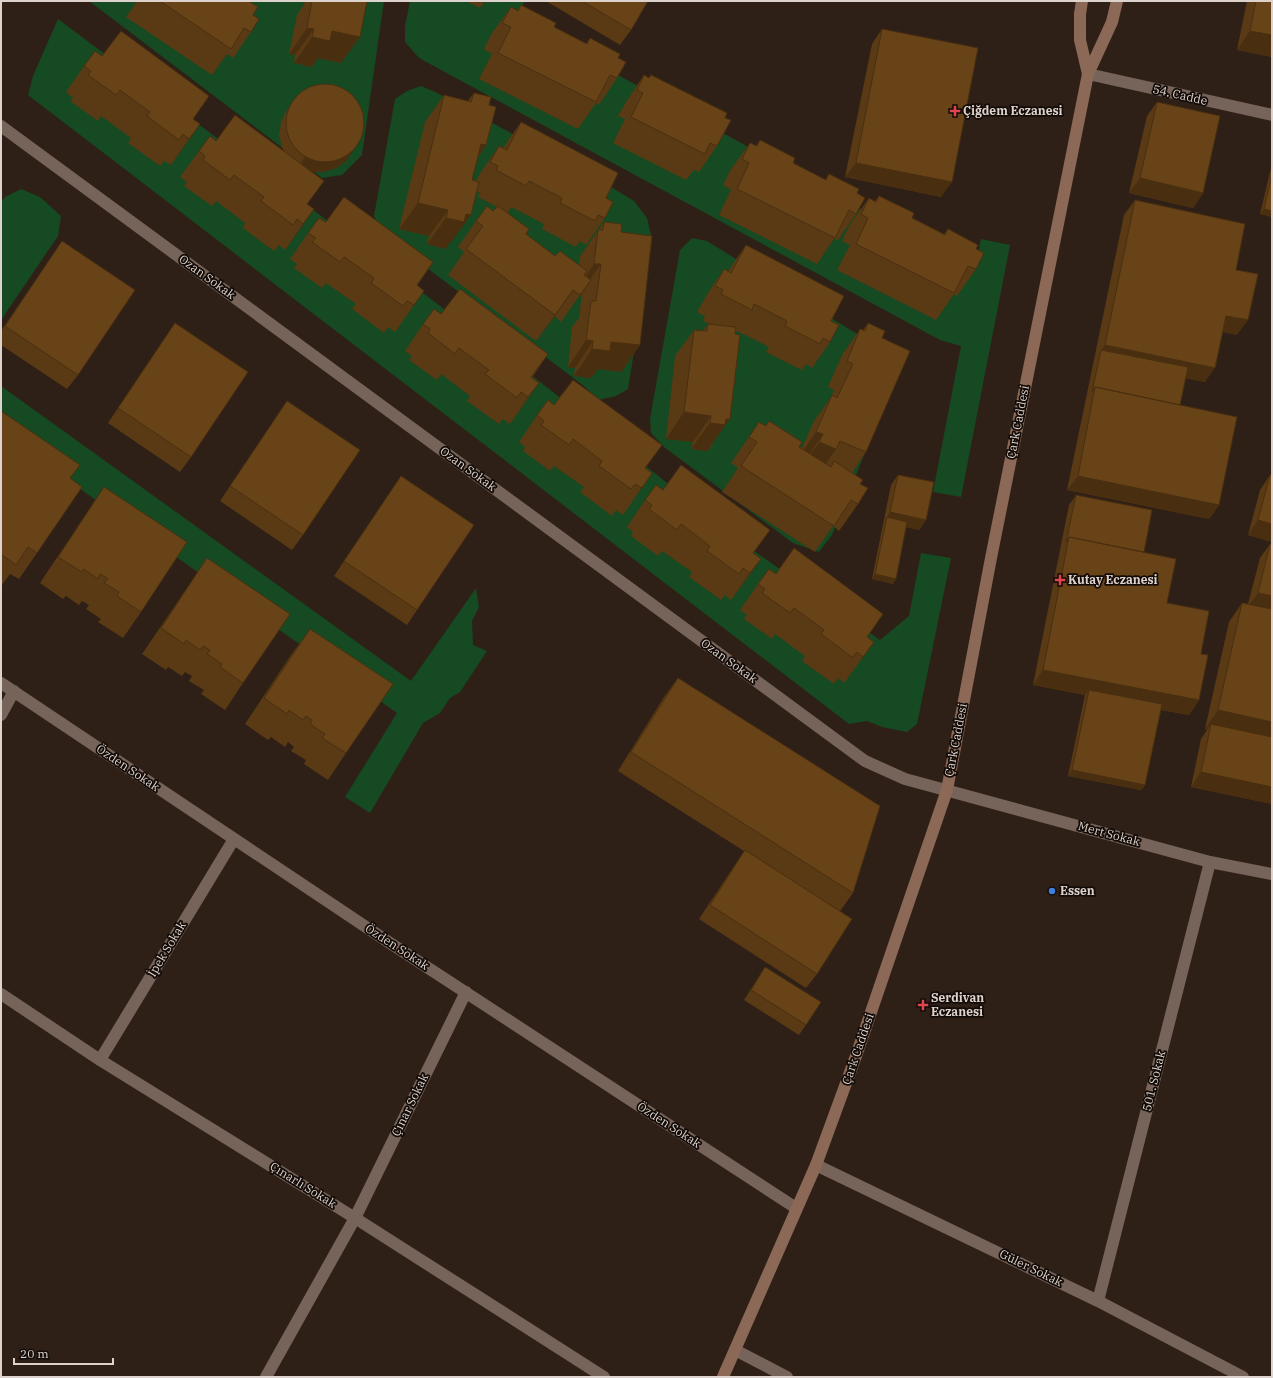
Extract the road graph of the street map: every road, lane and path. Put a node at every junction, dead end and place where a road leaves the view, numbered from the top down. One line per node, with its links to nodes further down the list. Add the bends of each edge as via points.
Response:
1 (1082, 1): 3 (main road, Çark Caddesi, via 1080,40)
2 (1117, 1): 3 (main road, Çark Caddesi, via 1112,22)
3 (1088, 74): 4 (street, 54. Cadde); 9 (main road, Çark Caddesi, via 992,550)
4 (1272, 115)
5 (2, 129): 9 (street, Ozan Sokak, via 865,761 906,779)
6 (1, 683): 7 (street, Özden Sokak)
7 (14, 691): 8 (street); 10 (street, Özden Sokak)
8 (1, 715)
9 (947, 790): 11 (street, Mert Sokak); 16 (main road, Çark Caddesi)
10 (234, 839): 13 (street, Özden Sokak); 15 (street, İpek Sokak)
11 (1210, 862): 12 (street, Mert Sokak); 19 (street, 501. Sokak)
12 (1272, 874)
13 (466, 992): 17 (street, Özden Sokak); 18 (street, Çınar Sokak)
14 (1, 994): 15 (street, Çınarlı Sokak)
15 (100, 1060): 18 (street, Çınarlı Sokak)
16 (816, 1165): 17 (main road, Çark Caddesi); 19 (street, Güler Sokak)
17 (796, 1208): 20 (main road, Çark Caddesi)
18 (355, 1218): 21 (street, Çınar Sokak); 22 (street, Çınarlı Sokak)
19 (1098, 1301): 25 (street, Güler Sokak)
20 (735, 1350): 23 (main road, Çark Caddesi); 24 (street)
21 (266, 1377)
22 (604, 1377)
23 (723, 1377)
24 (788, 1377)
25 (1243, 1377)

